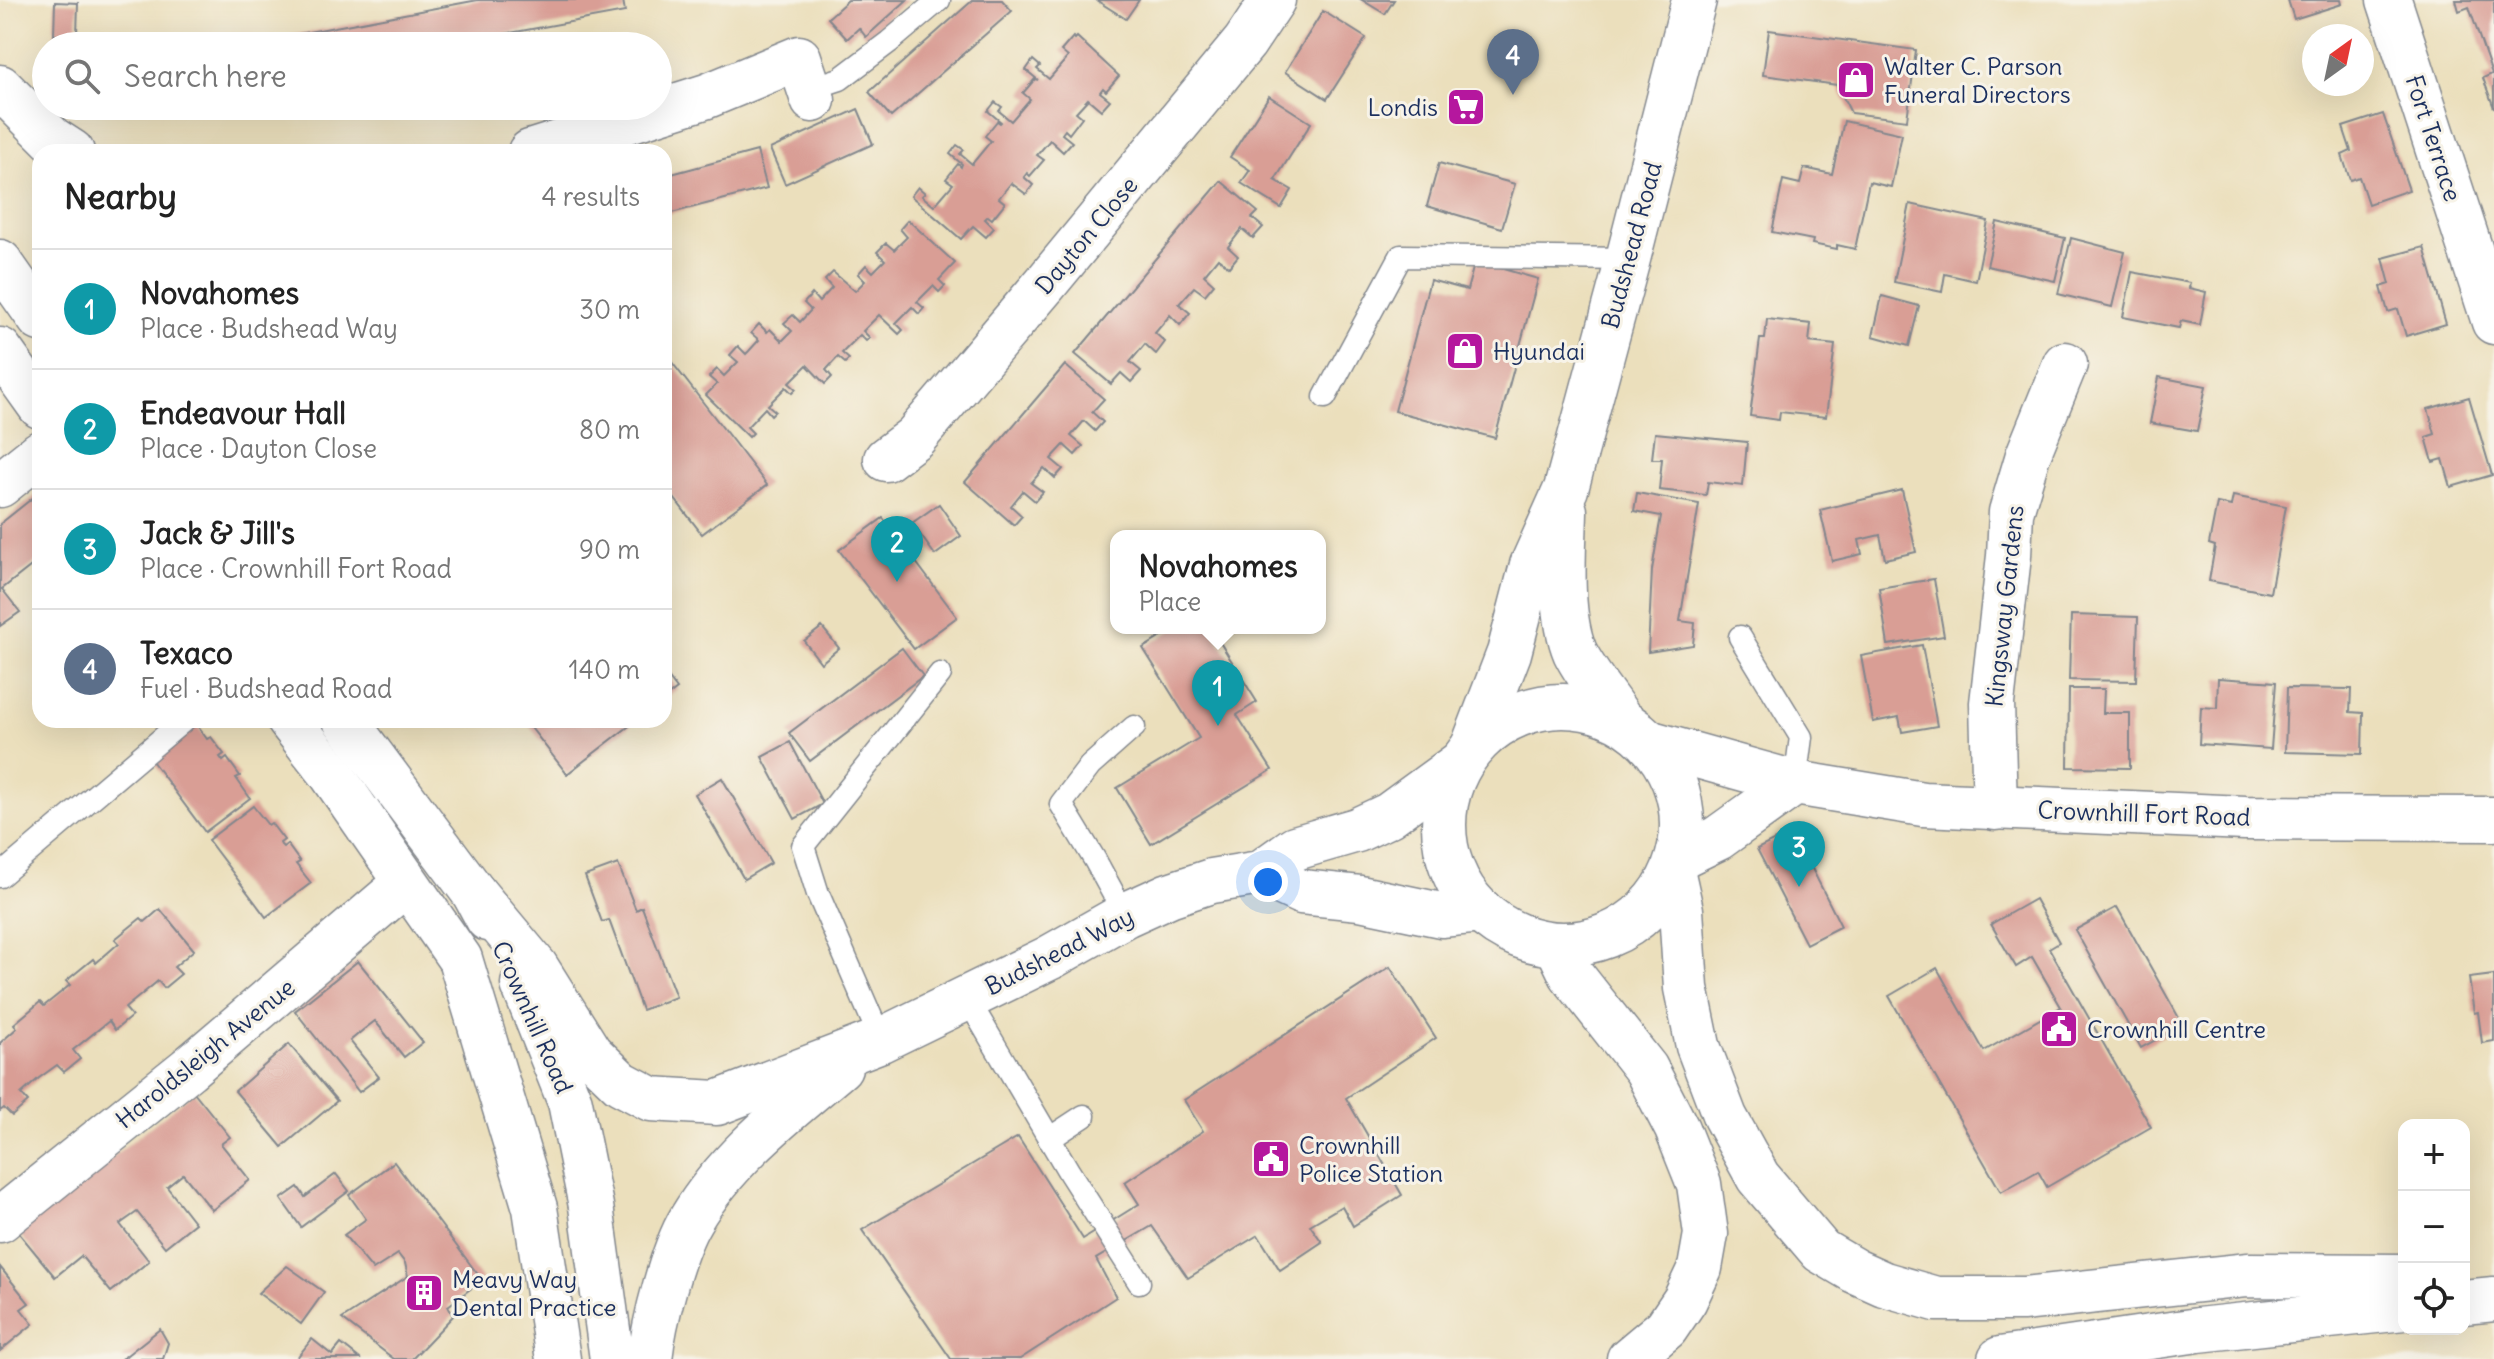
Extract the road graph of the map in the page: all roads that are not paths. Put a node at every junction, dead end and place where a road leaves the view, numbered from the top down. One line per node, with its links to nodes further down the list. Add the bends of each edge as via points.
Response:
1 (939, 0): 6 (lane, via 840,79)
2 (1273, 0): 22 (main road, Dayton Close, via 1245,42 1046,283 915,437)
3 (1694, 0): 13 (main road, Budshead Road)
4 (2389, 0): 16 (main road, Fort Terrace)
5 (0, 87): 8 (main road)
6 (811, 95): 7 (main road, via 799,58)
7 (672, 107)
8 (32, 119)
9 (33, 120): 11 (main road)
10 (631, 120): 12 (main road)
11 (60, 144)
12 (555, 144)
13 (1628, 259): 20 (lane, via 1401,256); 24 (main road, Budshead Road)
14 (0, 262): 15 (main road)
15 (32, 308)
16 (2494, 322)
17 (0, 350): 19 (main road)
18 (2065, 364): 36 (main road, Kingsway Gardens, via 2011,512 1992,703)
19 (32, 395)
20 (1325, 397)
21 (32, 459): 23 (main road)
22 (886, 459)
23 (0, 485)
24 (1566, 489): 32 (main road, Budshead Road, via 1563,575 1575,652); 33 (main road, Budshead Road, via 1532,565 1509,653)
25 (1740, 637): 35 (lane, via 1801,737)
26 (940, 674): 47 (lane, via 803,846)
27 (1134, 727): 44 (lane, via 1090,766 1061,804)
28 (175, 728): 40 (lane)
29 (295, 728): 34 (main road, Crownhill Road)
30 (319, 728): 34 (main road, Crownhill Road, via 334,749)
31 (351, 728): 42 (main road, Crownhill Road)
32 (1636, 731): 33 (main road, via 1582,706 1542,706 1505,719); 35 (main road, Crownhill Fort Road); 38 (main road, via 1674,777 1683,817)
33 (1466, 754): 39 (main road, Budshead Way, via 1389,815 1295,848); 43 (main road, via 1445,802 1444,842 1457,880)
34 (330, 772): 41 (main road, Crownhill Road)
35 (1795, 783): 36 (main road, Crownhill Fort Road, via 1923,804); 38 (main road)
36 (1995, 808): 37 (main road, Crownhill Fort Road, via 2245,818)
37 (2494, 819)
38 (1676, 866): 45 (main road, via 1653,904 1626,927 1592,941); 52 (main road, via 1686,988 1698,1046 1725,1117 1758,1177 1821,1251 1855,1271 1936,1299 2024,1299 2247,1275)
39 (1260, 873): 43 (main road, via 1301,892 1441,915); 44 (main road, Budshead Way, via 1211,881)
40 (0, 876)
41 (406, 883): 50 (main road, Crownhill Road, via 460,959); 51 (main road, Haroldsleigh Avenue)
42 (474, 893): 47 (main road, Budshead Way, via 536,967 590,1053 621,1083 651,1099 717,1103); 61 (main road, Crownhill Road, via 518,974 570,1102)
43 (1481, 911): 45 (main road, via 1516,935)
44 (1125, 915): 46 (main road, Budshead Way)
45 (1557, 945): 63 (main road, via 1571,974 1646,1069 1699,1184 1706,1234 1700,1268 1666,1328)
46 (967, 998): 47 (main road, Budshead Way); 49 (lane)
47 (872, 1044): 62 (main road, Budshead Way, via 806,1095 730,1166 691,1220 668,1275)
48 (1084, 1116): 49 (lane)
49 (1049, 1139): 55 (lane)
50 (535, 1208): 59 (main road); 60 (main road, Crownhill Road)
51 (0, 1220)
52 (2398, 1276)
53 (2470, 1277): 54 (main road)
54 (2494, 1277)
55 (1139, 1282)
56 (2494, 1299): 57 (main road)
57 (2470, 1301)
58 (2398, 1309): 64 (main road)
59 (535, 1359)
60 (558, 1359)
61 (612, 1359)
62 (650, 1359)
63 (1629, 1359)
64 (2000, 1359)

